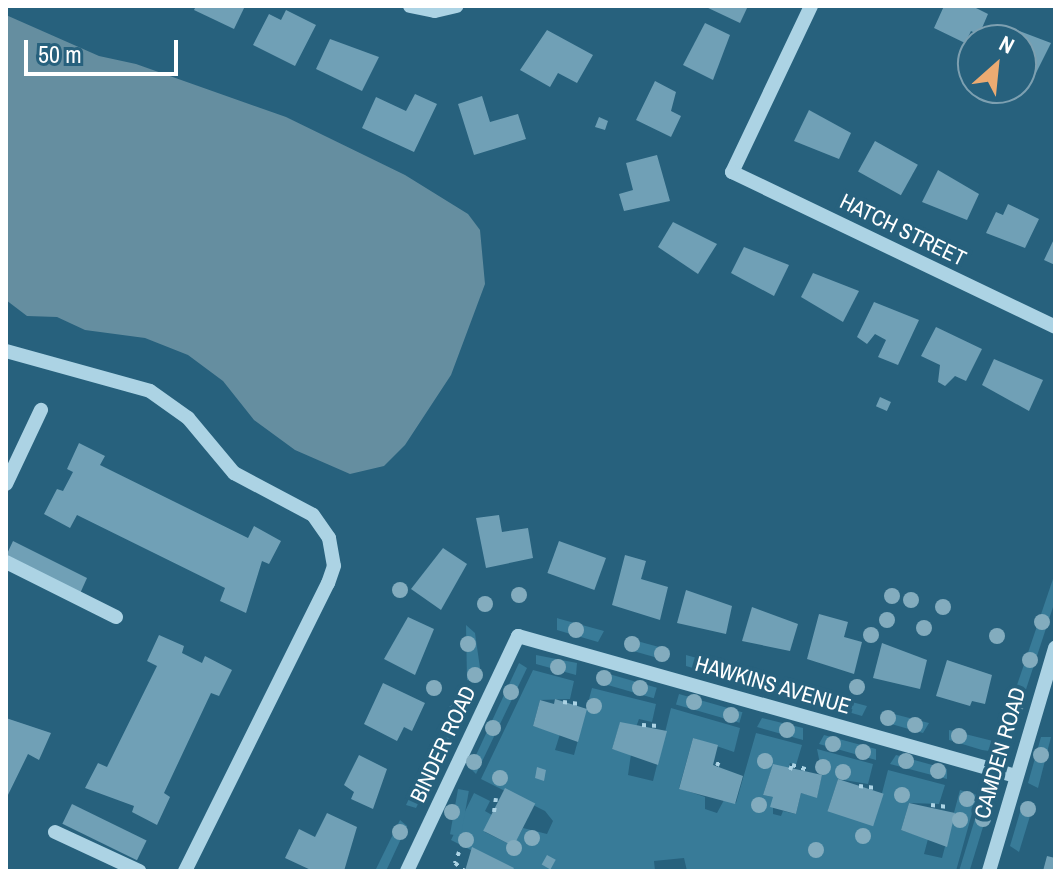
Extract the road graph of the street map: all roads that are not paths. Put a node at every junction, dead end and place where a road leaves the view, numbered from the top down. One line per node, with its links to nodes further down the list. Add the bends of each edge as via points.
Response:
1 (410, 6): 3 (street)
2 (811, 6): 4 (street, HATCH STREET, via 732,172)
3 (454, 8)
4 (1055, 327)
5 (6, 351): 15 (street, via 150,391 188,418 234,473 313,515 329,538 334,566 328,583)
6 (41, 410): 7 (street)
7 (6, 484)
8 (6, 562): 9 (street)
9 (116, 617)
10 (518, 636): 12 (street, HAWKINS AVENUE); 16 (street, BINDER ROAD)
11 (1055, 648): 12 (street, CAMDEN ROAD)
12 (1016, 776): 17 (street, CAMDEN ROAD)
13 (55, 832): 14 (street)
14 (139, 871)
15 (185, 871)
16 (407, 871)
17 (989, 871)

